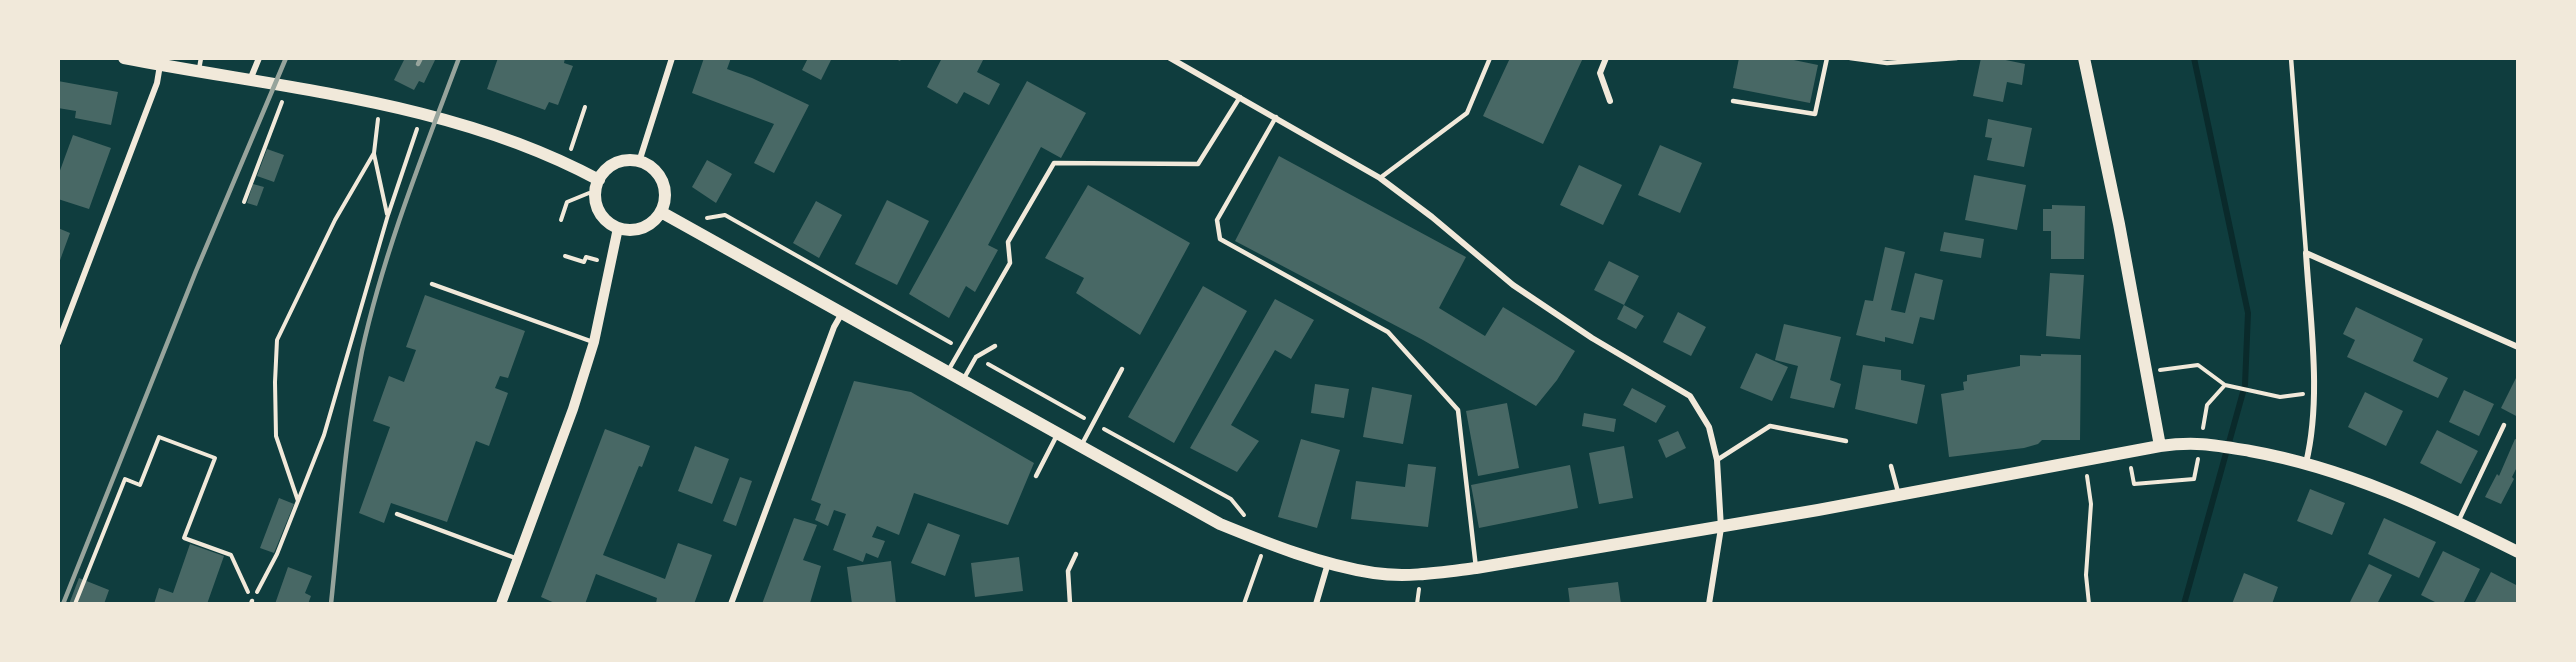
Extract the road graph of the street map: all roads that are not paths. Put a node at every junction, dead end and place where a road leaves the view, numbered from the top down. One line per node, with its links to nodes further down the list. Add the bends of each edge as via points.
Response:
1 (124, 58): 13 (main road)
2 (201, 58): 14 (lane)
3 (259, 58): 15 (street)
4 (1170, 58): 16 (street)
5 (1490, 58): 21 (lane, via 1467,113)
6 (1606, 58): 17 (street, via 1600,73)
7 (1827, 58): 18 (lane, via 1815,114)
8 (1850, 58): 9 (lane, via 1887,63)
9 (1957, 58)
10 (2084, 58): 39 (main road)
11 (2291, 58): 25 (lane)
12 (670, 59): 20 (street)
13 (160, 65): 14 (main road); 29 (street, via 157,83)
14 (199, 71): 15 (main road)
15 (250, 80): 22 (main road, via 422,114 488,132 567,163)
16 (1240, 97): 19 (street); 33 (lane, via 1198,164 1054,164 1008,242 1010,262)
17 (1610, 101)
18 (1733, 101)
19 (1276, 117): 21 (street); 52 (lane, via 1217,220 1220,239 1388,332 1458,410)
20 (639, 162): 22 (main road, via 616,163); 23 (main road, via 657,173 662,182 665,192)
21 (1380, 178): 40 (street, via 1514,285 1592,338 1690,396 1708,427)
22 (597, 185): 24 (main road, via 600,214)
23 (661, 212): 24 (main road, via 638,230); 27 (main road)
24 (618, 228): 28 (street)
25 (2306, 253): 31 (street); 41 (street, via 2314,393)
26 (432, 284): 28 (lane)
27 (843, 312): 33 (main road); 54 (street, via 834,327)
28 (594, 342): 50 (street)
29 (58, 343)
30 (995, 346): 34 (lane, via 976,357)
31 (2517, 347)
32 (1122, 369): 38 (lane)
33 (948, 371): 34 (main road)
34 (963, 380): 36 (main road)
35 (2504, 425): 46 (lane)
36 (1058, 433): 38 (main road); 43 (lane)
37 (1846, 441): 40 (lane, via 1770,426)
38 (1081, 446): 51 (main road, via 1220,524)
39 (2160, 446): 41 (main road, via 2201,442); 44 (main road)
40 (1717, 460): 47 (street)
41 (2306, 463): 46 (main road, via 2390,490)
42 (1892, 466): 44 (lane)
43 (1036, 476)
44 (1899, 495): 47 (main road)
45 (397, 514): 50 (lane)
46 (2458, 522): 48 (main road)
47 (1721, 528): 52 (main road); 57 (street)
48 (2517, 552)
49 (1076, 554): 55 (lane, via 1068,571)
50 (519, 560): 53 (street)
51 (1328, 563): 52 (main road, via 1376,573 1421,574); 56 (street)
52 (1476, 568)
53 (501, 603)
54 (731, 603)
55 (1070, 603)
56 (1316, 603)
57 (1709, 603)

